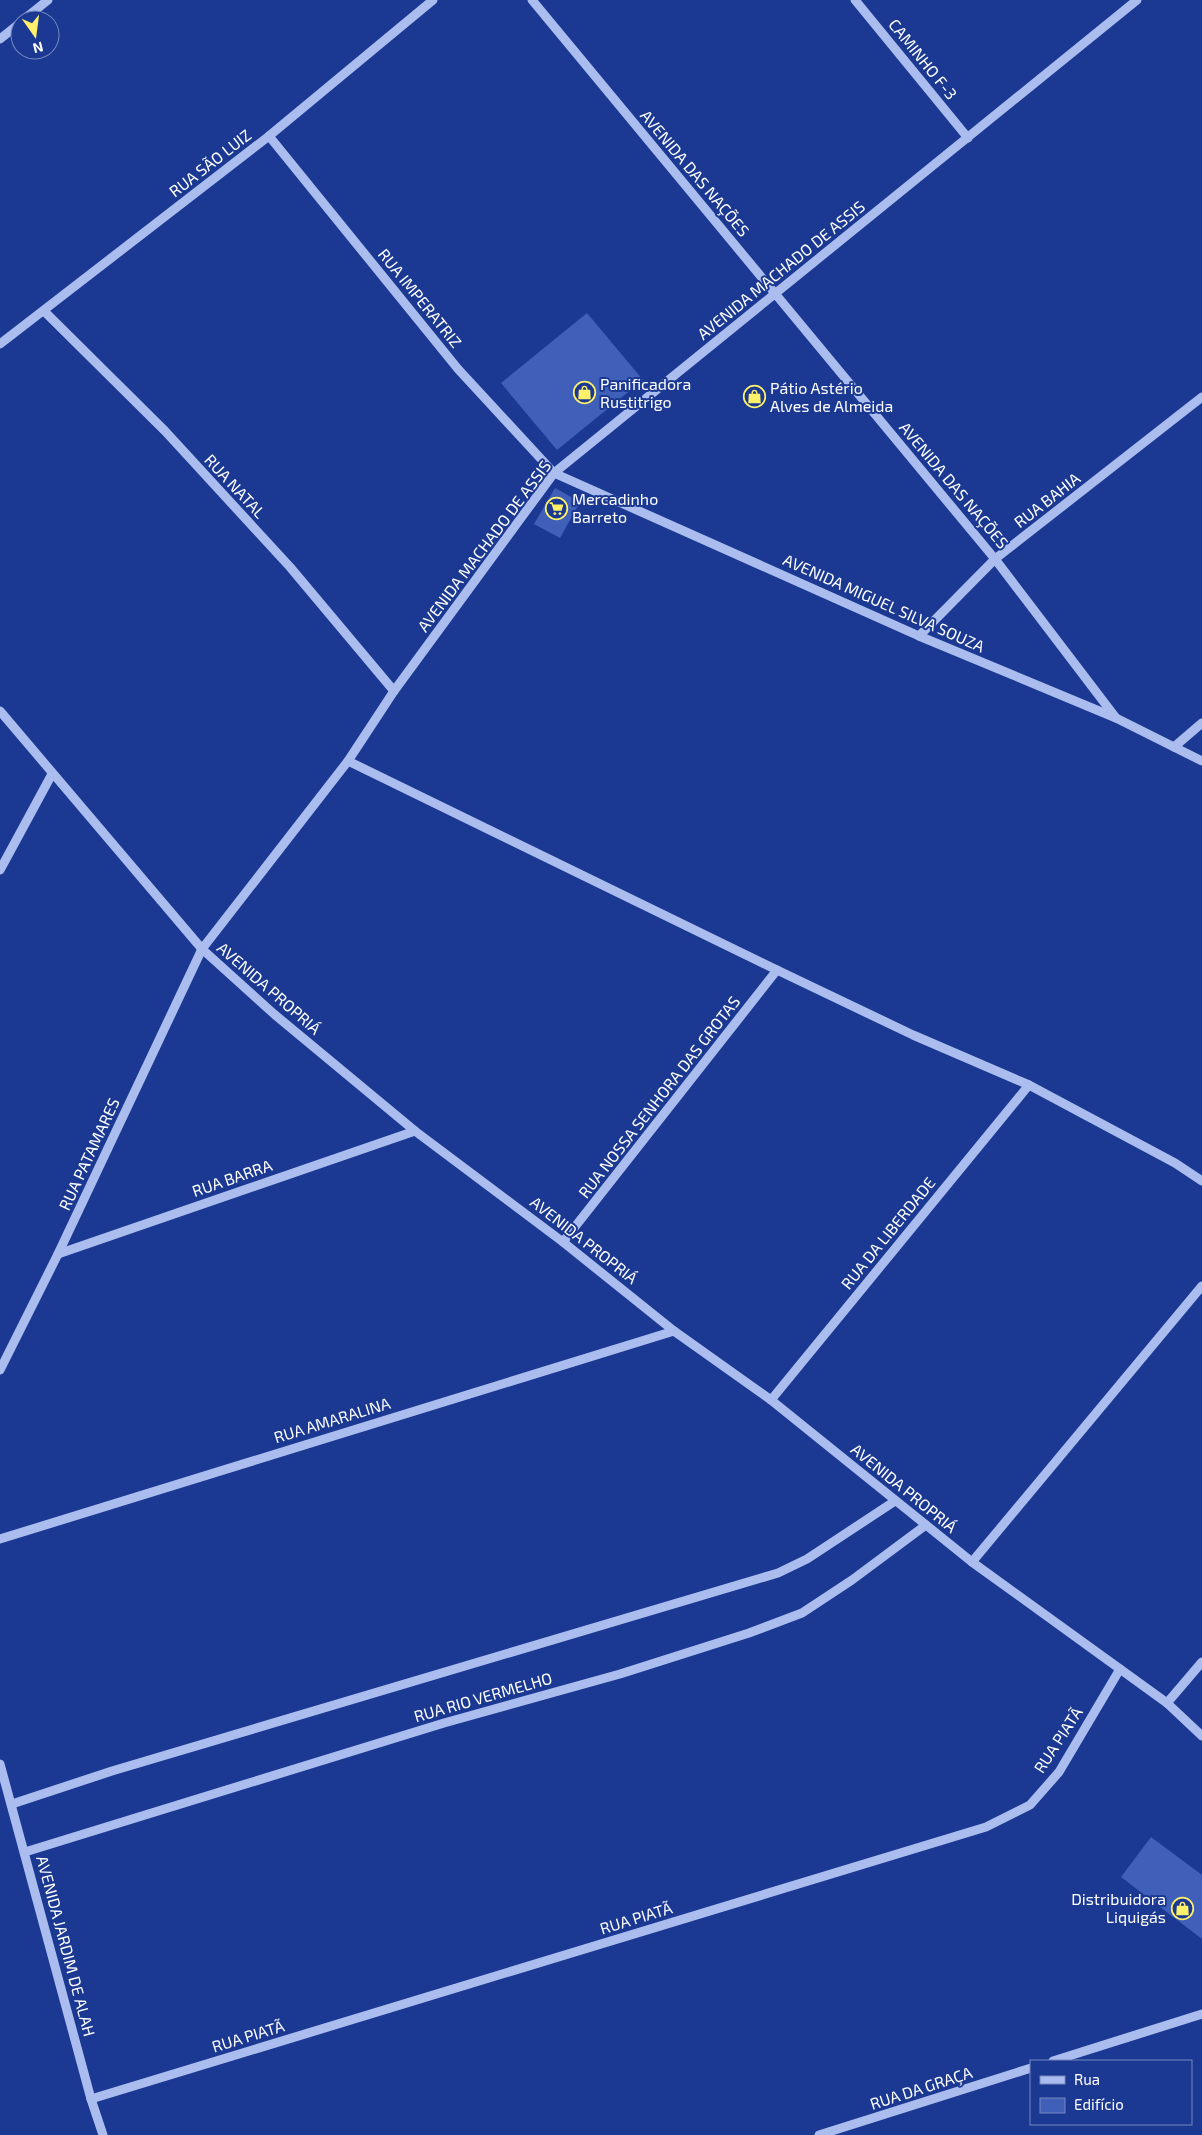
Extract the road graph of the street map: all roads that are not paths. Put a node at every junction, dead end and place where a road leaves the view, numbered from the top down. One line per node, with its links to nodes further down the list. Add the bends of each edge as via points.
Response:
1 (48, 0): 6 (street)
2 (433, 0): 9 (street, RUA SÃO LUIZ)
3 (532, 0): 11 (street, AVENIDA DAS NAÇÕES)
4 (855, 0): 10 (street, CAMINHO F-3)
5 (1137, 0): 10 (street, AVENIDA MACHADO DE ASSIS)
6 (36, 10)
7 (10, 31): 8 (street)
8 (0, 39)
9 (270, 136): 12 (street, RUA SÃO LUIZ); 15 (street, RUA IMPERATRIZ, via 458,370)
10 (968, 138): 11 (street, AVENIDA MACHADO DE ASSIS)
11 (776, 294): 15 (street, AVENIDA MACHADO DE ASSIS); 16 (street, AVENIDA DAS NAÇÕES)
12 (44, 311): 13 (street, RUA SÃO LUIZ); 18 (street, RUA NATAL, via 165,431 290,567)
13 (0, 344)
14 (1202, 397): 16 (street, RUA BAHIA)
15 (554, 473): 17 (street, AVENIDA MIGUEL SILVA SOUZA); 18 (street, AVENIDA MACHADO DE ASSIS)
16 (996, 559): 17 (street, RUA BAHIA); 20 (street, AVENIDA DAS NAÇÕES)
17 (919, 636): 20 (street, AVENIDA MIGUEL SILVA SOUZA)
18 (394, 691): 23 (street, AVENIDA MACHADO DE ASSIS)
19 (0, 711): 25 (street, AVENIDA PROPRIÁ)
20 (1116, 718): 22 (street, AVENIDA MIGUEL SILVA SOUZA)
21 (1202, 723): 22 (street)
22 (1174, 746): 24 (street, AVENIDA MIGUEL SILVA SOUZA)
23 (348, 761): 27 (street, AVENIDA MACHADO DE ASSIS); 28 (street)
24 (1202, 761)
25 (52, 774): 26 (street); 27 (street, AVENIDA PROPRIÁ)
26 (0, 870)
27 (202, 949): 30 (street, AVENIDA PROPRIÁ, via 274,1014); 33 (street, RUA PATAMARES)
28 (777, 970): 29 (street); 32 (street, RUA NOSSA SENHORA DAS GROTAS)
29 (1029, 1085): 31 (street, via 1175,1163); 37 (street, RUA DA LIBERDADE)
30 (416, 1131): 32 (street, AVENIDA PROPRIÁ); 33 (street, RUA BARRA)
31 (1202, 1181)
32 (563, 1242): 35 (street, AVENIDA PROPRIÁ)
33 (58, 1254): 36 (street, RUA PATAMARES)
34 (1202, 1286): 41 (street)
35 (674, 1331): 37 (street, AVENIDA PROPRIÁ); 40 (street, RUA AMARALINA)
36 (0, 1370)
37 (771, 1400): 38 (street, AVENIDA PROPRIÁ)
38 (895, 1501): 39 (street, AVENIDA PROPRIÁ); 48 (street, via 807,1559 778,1573 112,1771)
39 (926, 1525): 41 (street, AVENIDA PROPRIÁ); 49 (street, RUA RIO VERMELHO, via 802,1613 758,1630)
40 (0, 1539)
41 (972, 1562): 43 (street, AVENIDA PROPRIÁ)
42 (1202, 1662): 44 (street)
43 (1120, 1670): 44 (street, AVENIDA PROPRIÁ); 53 (street, RUA PIATÃ, via 1059,1772 1030,1805 986,1827)
44 (1167, 1703): 45 (street, AVENIDA PROPRIÁ)
45 (1202, 1736)
46 (0, 1764): 47 (street, AVENIDA JARDIM DE ALAH)
47 (3, 1782): 48 (street, AVENIDA JARDIM DE ALAH)
48 (12, 1804): 49 (street, AVENIDA JARDIM DE ALAH)
49 (25, 1852): 53 (street, AVENIDA JARDIM DE ALAH)
50 (1202, 2014): 51 (street)
51 (1056, 2060)
52 (1030, 2068): 55 (street, RUA DA GRAÇA)
53 (92, 2099): 54 (street, AVENIDA JARDIM DE ALAH)
54 (103, 2135)
55 (819, 2135)

